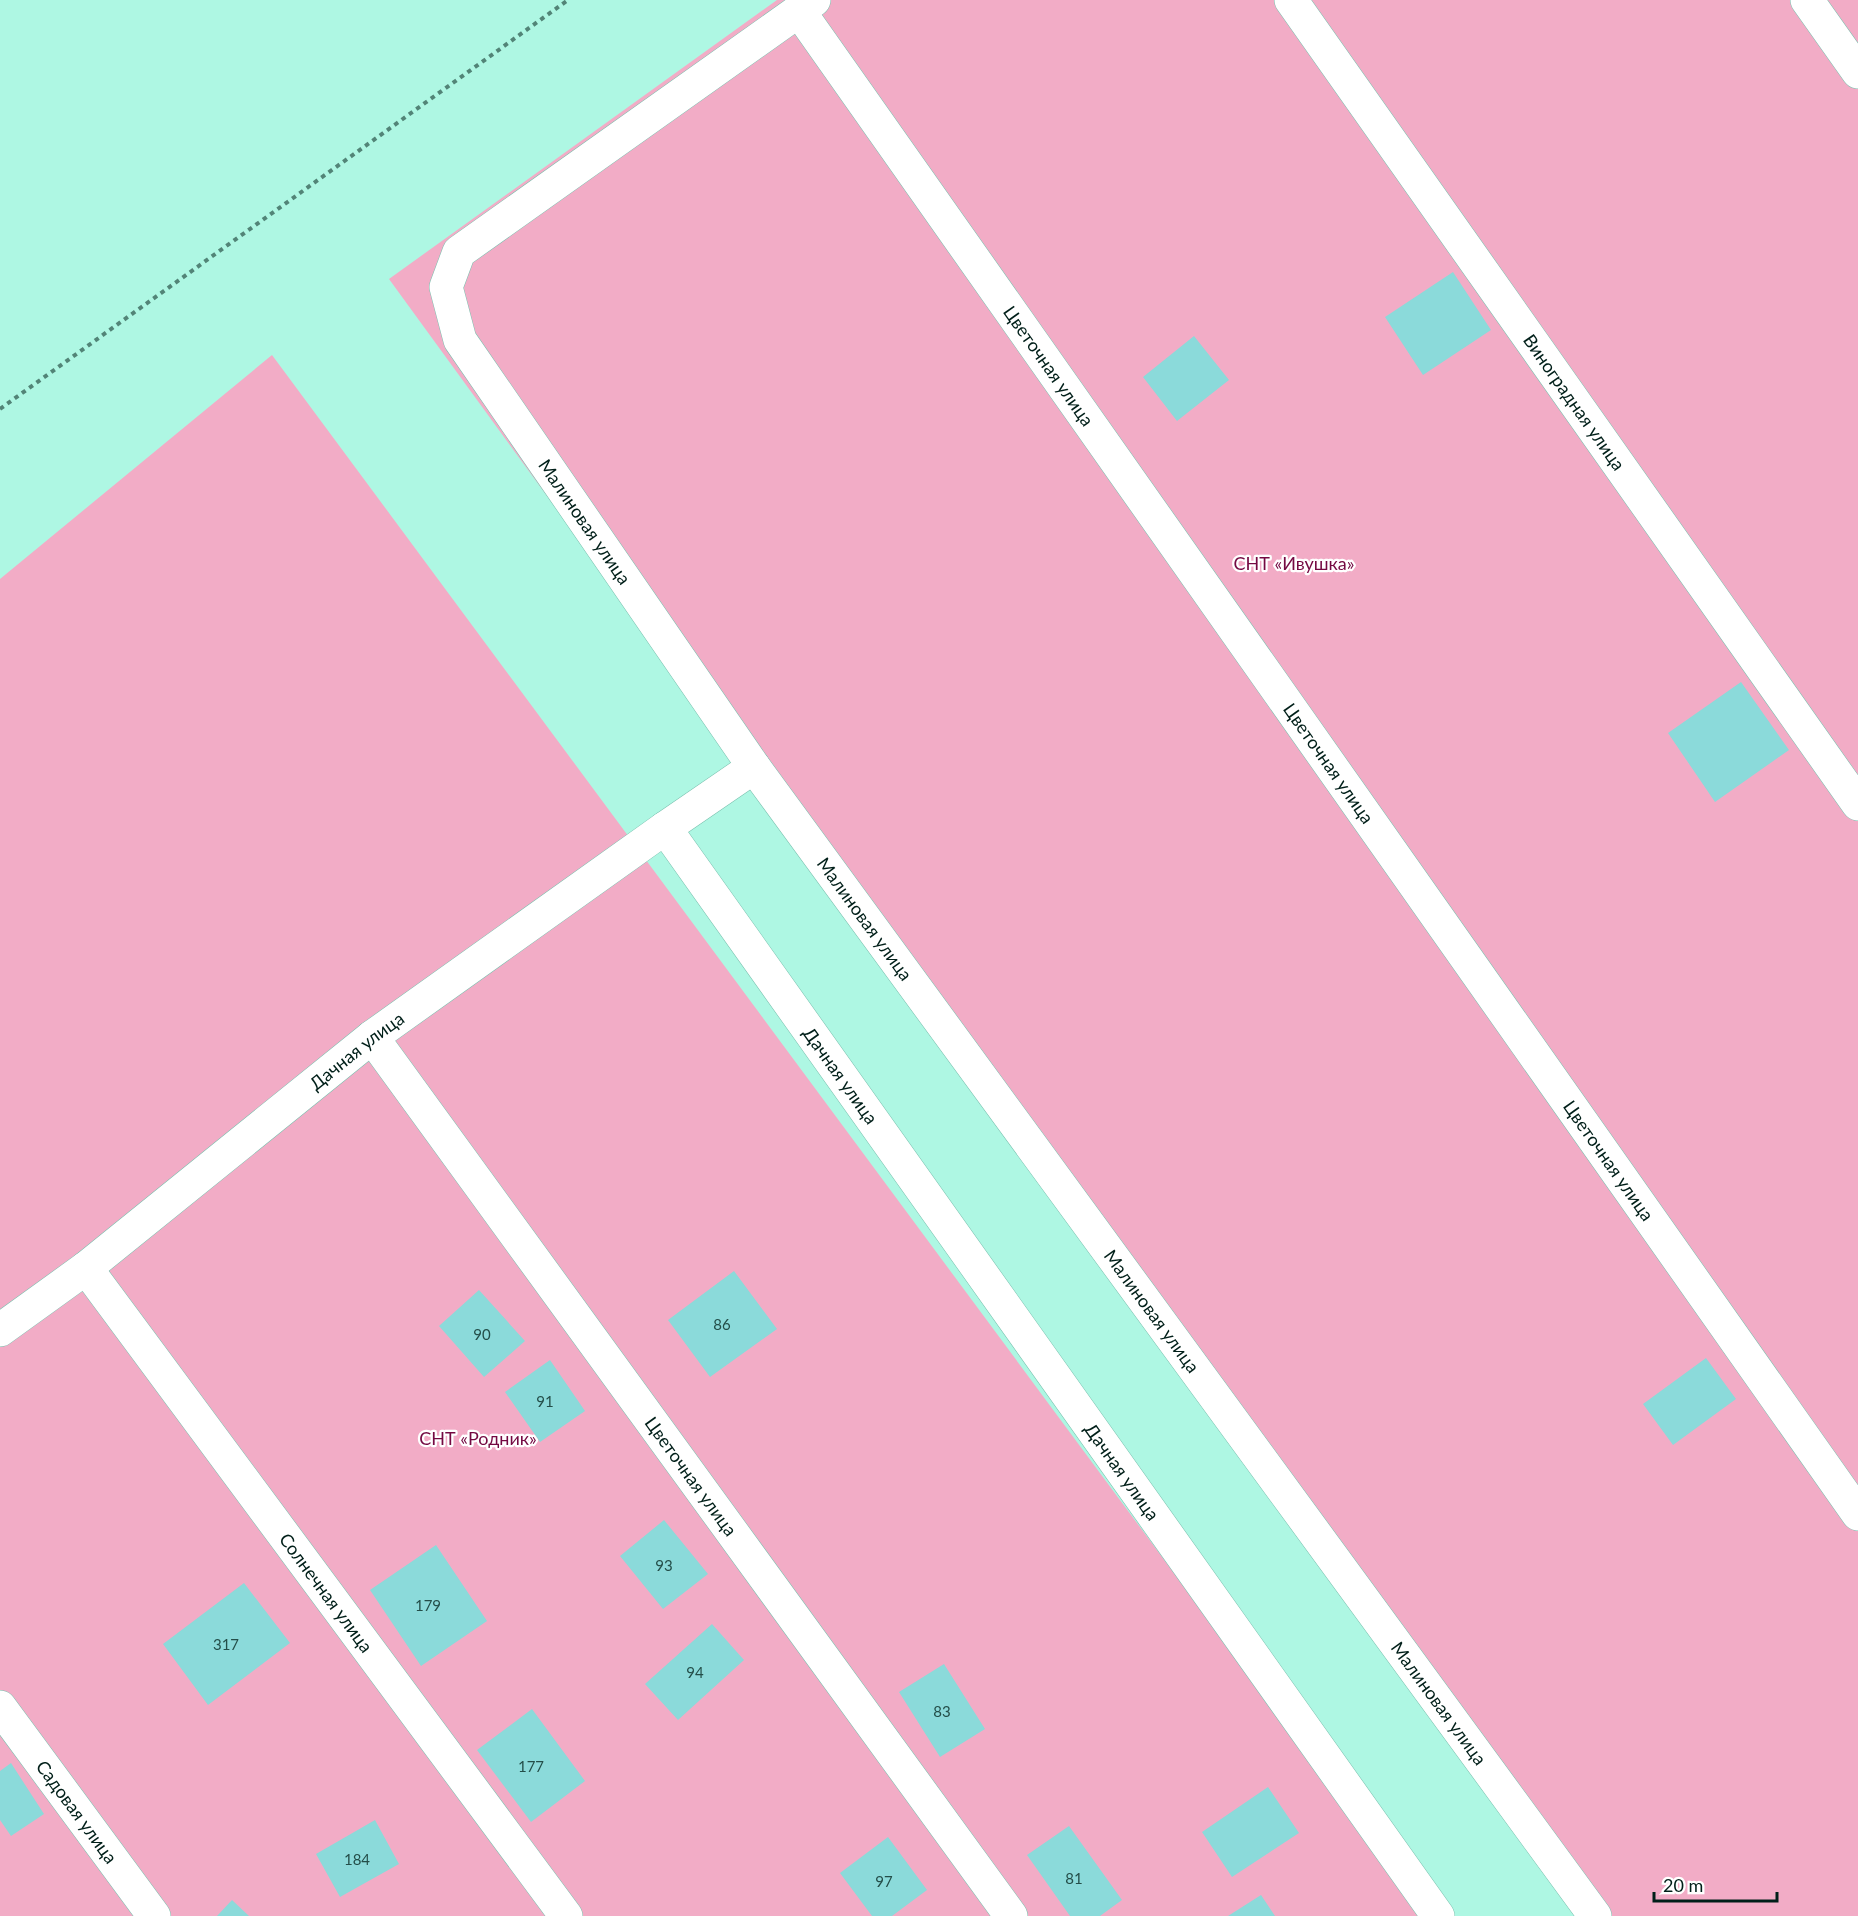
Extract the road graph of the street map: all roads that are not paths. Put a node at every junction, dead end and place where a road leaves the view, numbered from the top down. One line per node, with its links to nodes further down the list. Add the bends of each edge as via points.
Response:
1 (1291, 0): 6 (street, Виноградная улица)
2 (1807, 0): 4 (street)
3 (806, 6): 5 (street, Малиновая улица, via 459,252 447,287 460,340); 11 (street, Цветочная улица)
4 (1858, 72)
5 (753, 767): 7 (street); 17 (street, Малиновая улица)
6 (1858, 804)
7 (665, 828): 8 (street, Дачная улица); 16 (street, Дачная улица)
8 (372, 1037): 9 (street, Дачная улица); 15 (street, Цветочная улица)
9 (86, 1268): 10 (street, Дачная улица); 14 (street, Солнечная улица)
10 (0, 1330)
11 (1858, 1514)
12 (0, 1707): 13 (street, Садовая улица)
13 (154, 1916)
14 (566, 1916)
15 (1011, 1916)
16 (1438, 1916)
17 (1595, 1916)

